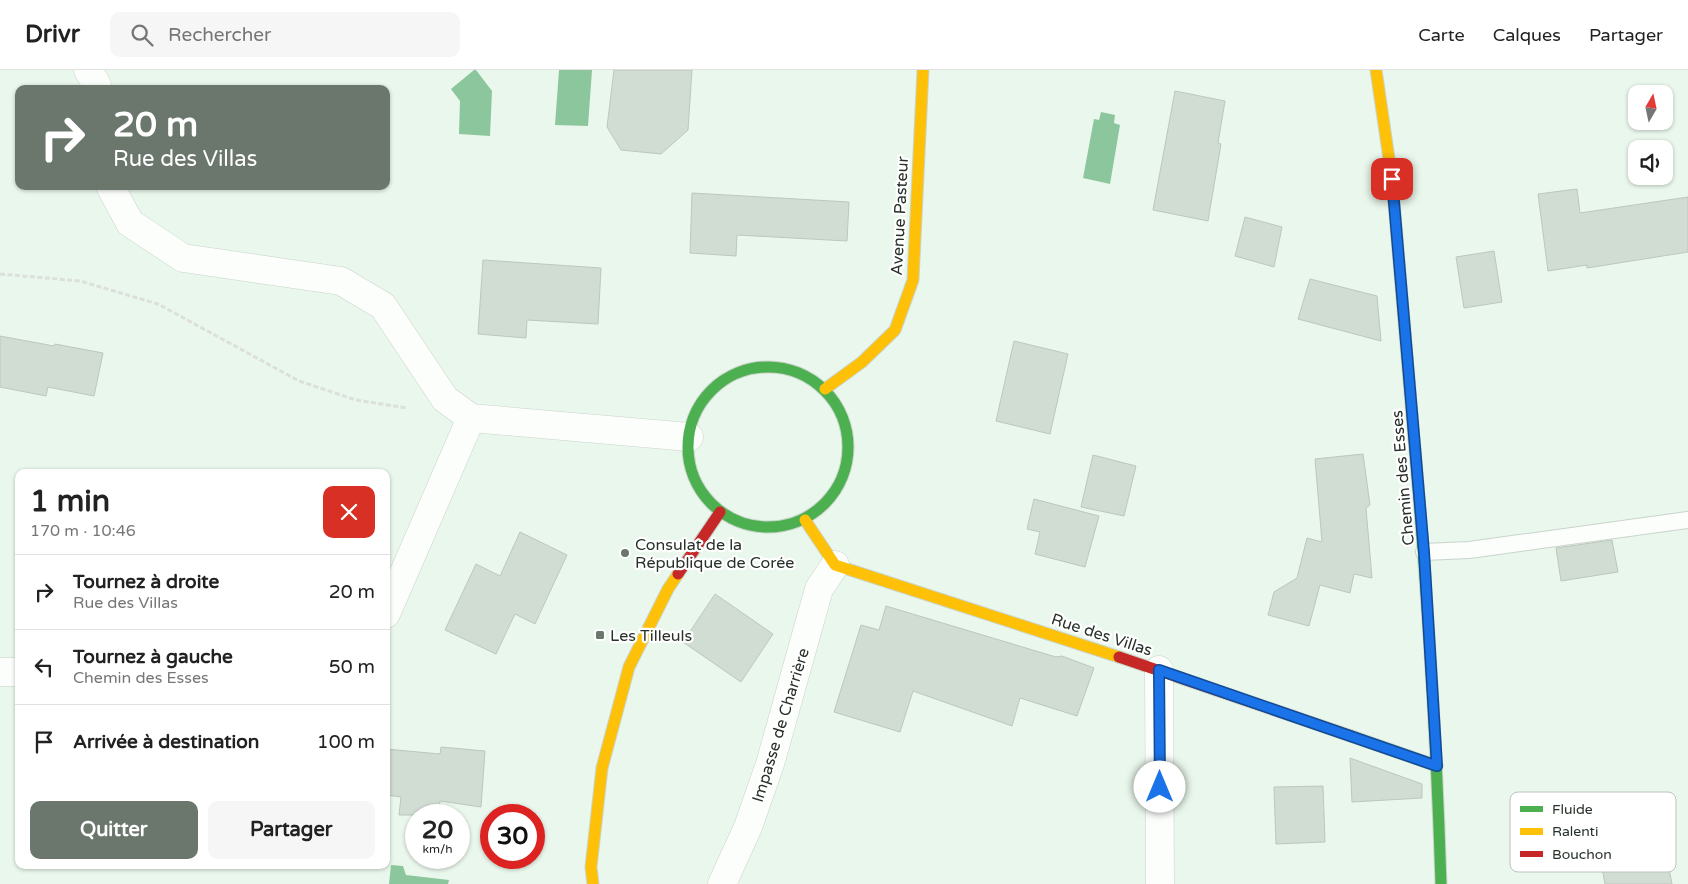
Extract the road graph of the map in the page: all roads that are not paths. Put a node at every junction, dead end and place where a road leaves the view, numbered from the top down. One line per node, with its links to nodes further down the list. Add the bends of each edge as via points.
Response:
1 (88, 70): 4 (street)
2 (923, 70): 6 (street, Avenue Pasteur, via 913,280 895,330 862,362)
3 (1376, 70): 12 (street, Chemin des Esses, via 1392,179)
4 (97, 85)
5 (112, 190): 7 (street, via 130,223 183,258 341,281 383,306 445,399)
6 (825, 389): 8 (street, via 796,370 768,366 745,369 720,382 706,394 692,418); 10 (street, via 842,411 850,450 844,477 828,503)
7 (471, 418): 8 (street); 14 (street)
8 (689, 437): 9 (street, via 690,470 700,492)
9 (720, 512): 10 (street, via 747,525 775,528); 19 (street, via 668,589 629,667 602,768)
10 (805, 520): 13 (street)
11 (1688, 520): 12 (lane, via 1469,550)
12 (1424, 552): 18 (street, Chemin des Esses)
13 (835, 565): 15 (street, Rue des Villas); 20 (street, Impasse de Charrière, via 819,589 770,764 748,827)
14 (390, 605)
15 (1159, 670): 18 (street, Rue des Villas); 21 (street)
16 (0, 672): 17 (street)
17 (15, 672)
18 (1437, 766): 22 (street, Chemin des Esses)
19 (588, 878)
20 (722, 884)
21 (1160, 884)
22 (1441, 884)

